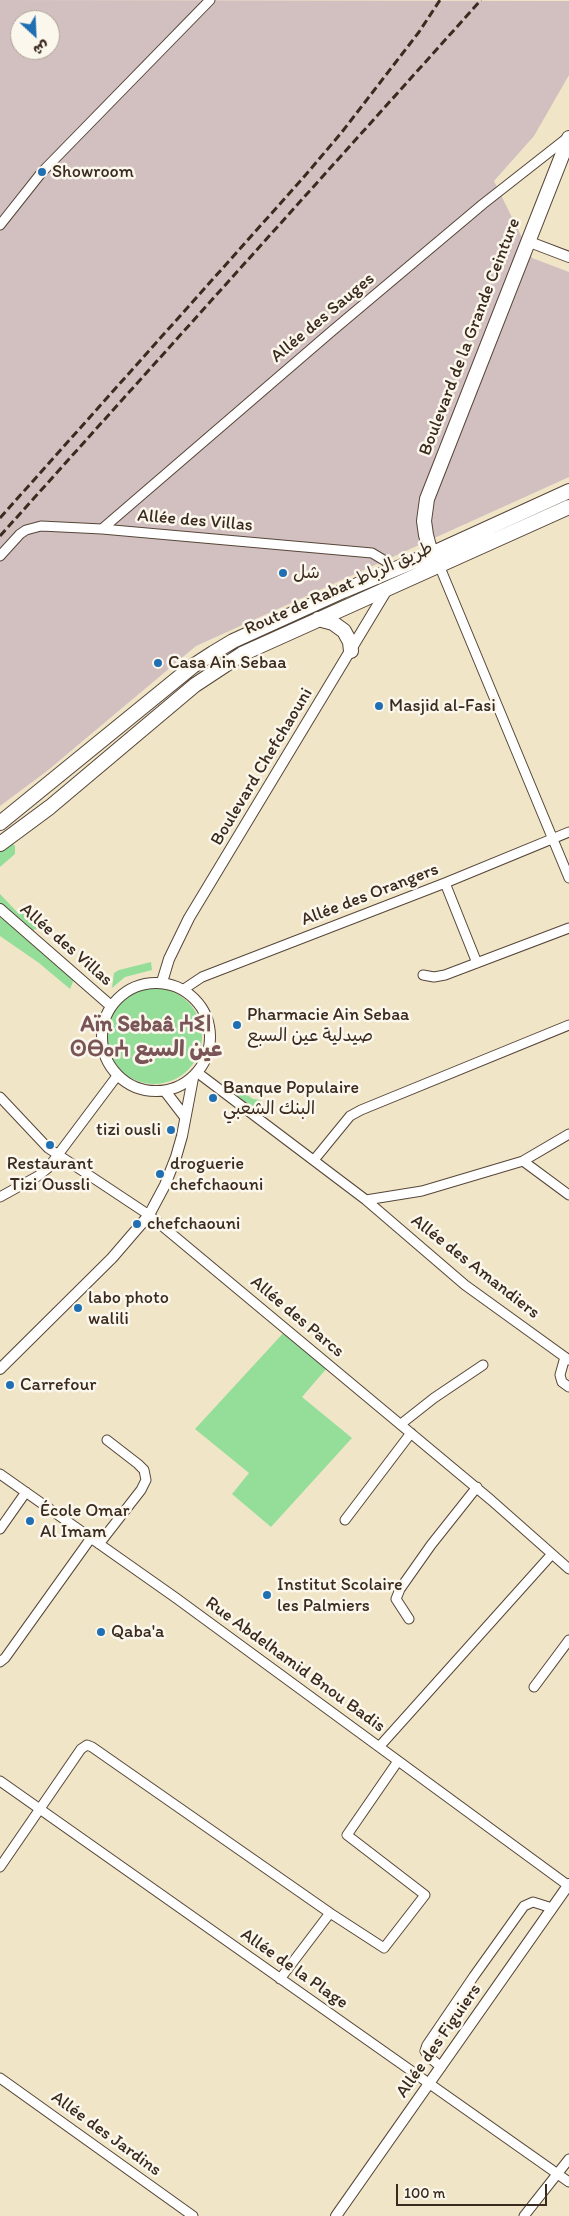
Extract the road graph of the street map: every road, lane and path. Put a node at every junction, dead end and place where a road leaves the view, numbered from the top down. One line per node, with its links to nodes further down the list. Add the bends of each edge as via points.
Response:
1 (210, 0): 3 (street, via 42,172)
2 (569, 137): 4 (main road, Boulevard de la Grande Ceinture); 8 (street, Allée des Sauges, via 483,204)
3 (0, 225)
4 (527, 240): 5 (street); 9 (main road, Boulevard de la Grande Ceinture, via 427,499 424,521)
5 (569, 257)
6 (569, 491): 9 (main road, Route de Rabat طريق الرباط)
7 (569, 508): 11 (main road, Route de Rabat طريق الرباط)
8 (102, 529): 10 (street, Allée des Villas, via 35,527 20,534); 12 (street, Allée des Villas, via 372,553 384,559)
9 (430, 554): 11 (main road); 12 (main road, Route de Rabat طريق الرباط)
10 (0, 556)
11 (439, 565): 13 (main road, Route de Rabat طريق الرباط); 18 (street)
12 (392, 570): 13 (street, Boulevard Chefchaouni); 16 (main road, Route de Rabat طريق الرباط, via 282,618 213,653)
13 (389, 587): 14 (main road, Route de Rabat طريق الرباط); 15 (street, Boulevard Chefchaouni)
14 (318, 619): 15 (main road, via 333,623 344,631 350,642); 19 (main road, Route de Rabat طريق الرباط, via 223,665)
15 (350, 651): 26 (street, Boulevard Chefchaouni, via 189,918)
16 (0, 823)
17 (569, 832): 18 (street, Allée des Orangers)
18 (553, 839): 20 (street); 21 (street, Allée des Orangers)
19 (0, 844)
20 (569, 878)
21 (445, 883): 24 (street); 27 (street, Allée des Orangers, via 202,977)
22 (0, 909): 28 (street, Allée des Villas)
23 (569, 928): 24 (street)
24 (477, 963): 25 (street, via 445,975)
25 (423, 974)
26 (162, 982): 27 (street); 28 (street, via 142,984 125,992)
27 (184, 989): 30 (street, via 206,1012 211,1028 207,1059)
28 (111, 1006): 31 (street, via 101,1034 105,1056)
29 (569, 1025): 37 (street, via 361,1110 350,1116)
30 (195, 1075): 32 (street, via 180,1087); 34 (street); 37 (street, Allée des Amandiers)
31 (117, 1076): 32 (street, via 139,1089); 36 (street)
32 (165, 1091): 34 (street)
33 (0, 1097): 36 (street, Allée des Parcs)
34 (185, 1117): 42 (street, via 176,1157)
35 (569, 1134): 38 (street, Allée des Amandiers)
36 (57, 1156): 40 (street, via 38,1176); 42 (street, Allée des Parcs)
37 (314, 1160): 41 (street, Allée des Amandiers)
38 (523, 1161): 39 (street); 41 (street, Allée des Amandiers, via 422,1191)
39 (569, 1195)
40 (0, 1197)
41 (366, 1200): 43 (street, Allée des Amandiers, via 465,1285)
42 (149, 1215): 45 (street, via 112,1258); 47 (street, Allée des Parcs)
43 (567, 1359): 46 (street, Allée des Amandiers, via 560,1375 562,1382)
44 (484, 1365): 47 (street)
45 (0, 1370)
46 (569, 1387)
47 (401, 1424): 48 (street, Allée des Parcs)
48 (411, 1433): 51 (street, Allée des Parcs); 53 (street)
49 (107, 1440): 55 (street, via 144,1470 146,1480 142,1490)
50 (0, 1474): 52 (street, Rue Abdelhamid Bnou Badis)
51 (476, 1487): 56 (street, Allée des Parcs); 58 (street, via 400,1589 396,1599)
52 (26, 1492): 54 (street); 55 (street, Rue Abdelhamid Bnou Badis)
53 (344, 1520)
54 (0, 1529)
55 (95, 1541): 60 (street); 62 (street, Rue Abdelhamid Bnou Badis)
56 (552, 1554): 57 (street, Allée des Parcs); 62 (street)
57 (569, 1569)
58 (409, 1619)
59 (569, 1640): 61 (street)
60 (0, 1662)
61 (534, 1687)
62 (379, 1747): 63 (street, Rue Abdelhamid Bnou Badis)
63 (398, 1761): 67 (street, Rue Abdelhamid Bnou Badis); 69 (street, via 347,1835 425,1895 384,1948)
64 (0, 1781): 65 (street, Allée de la Plage)
65 (39, 1809): 66 (street); 69 (street, via 81,1749 92,1747); 70 (street, Allée de la Plage)
66 (0, 1867)
67 (569, 1885): 68 (street, Allée des Figuiers)
68 (552, 1908): 71 (street, Allée des Figuiers); 71 (street, via 532,1902 524,1906 474,1976 427,2045 428,2056)
69 (330, 1913): 70 (street)
70 (280, 1979): 73 (street, Allée de la Plage)
71 (441, 2067): 73 (street, Allée des Figuiers)
72 (0, 2078): 77 (street, Allée des Jardins)
73 (429, 2085): 75 (street, Allée de la Plage); 78 (street, Allée des Figuiers)
74 (569, 2159): 75 (street)
75 (558, 2174): 76 (street, Allée de la Plage); 79 (street)
76 (569, 2182)
77 (193, 2216)
78 (336, 2216)
79 (524, 2216)

